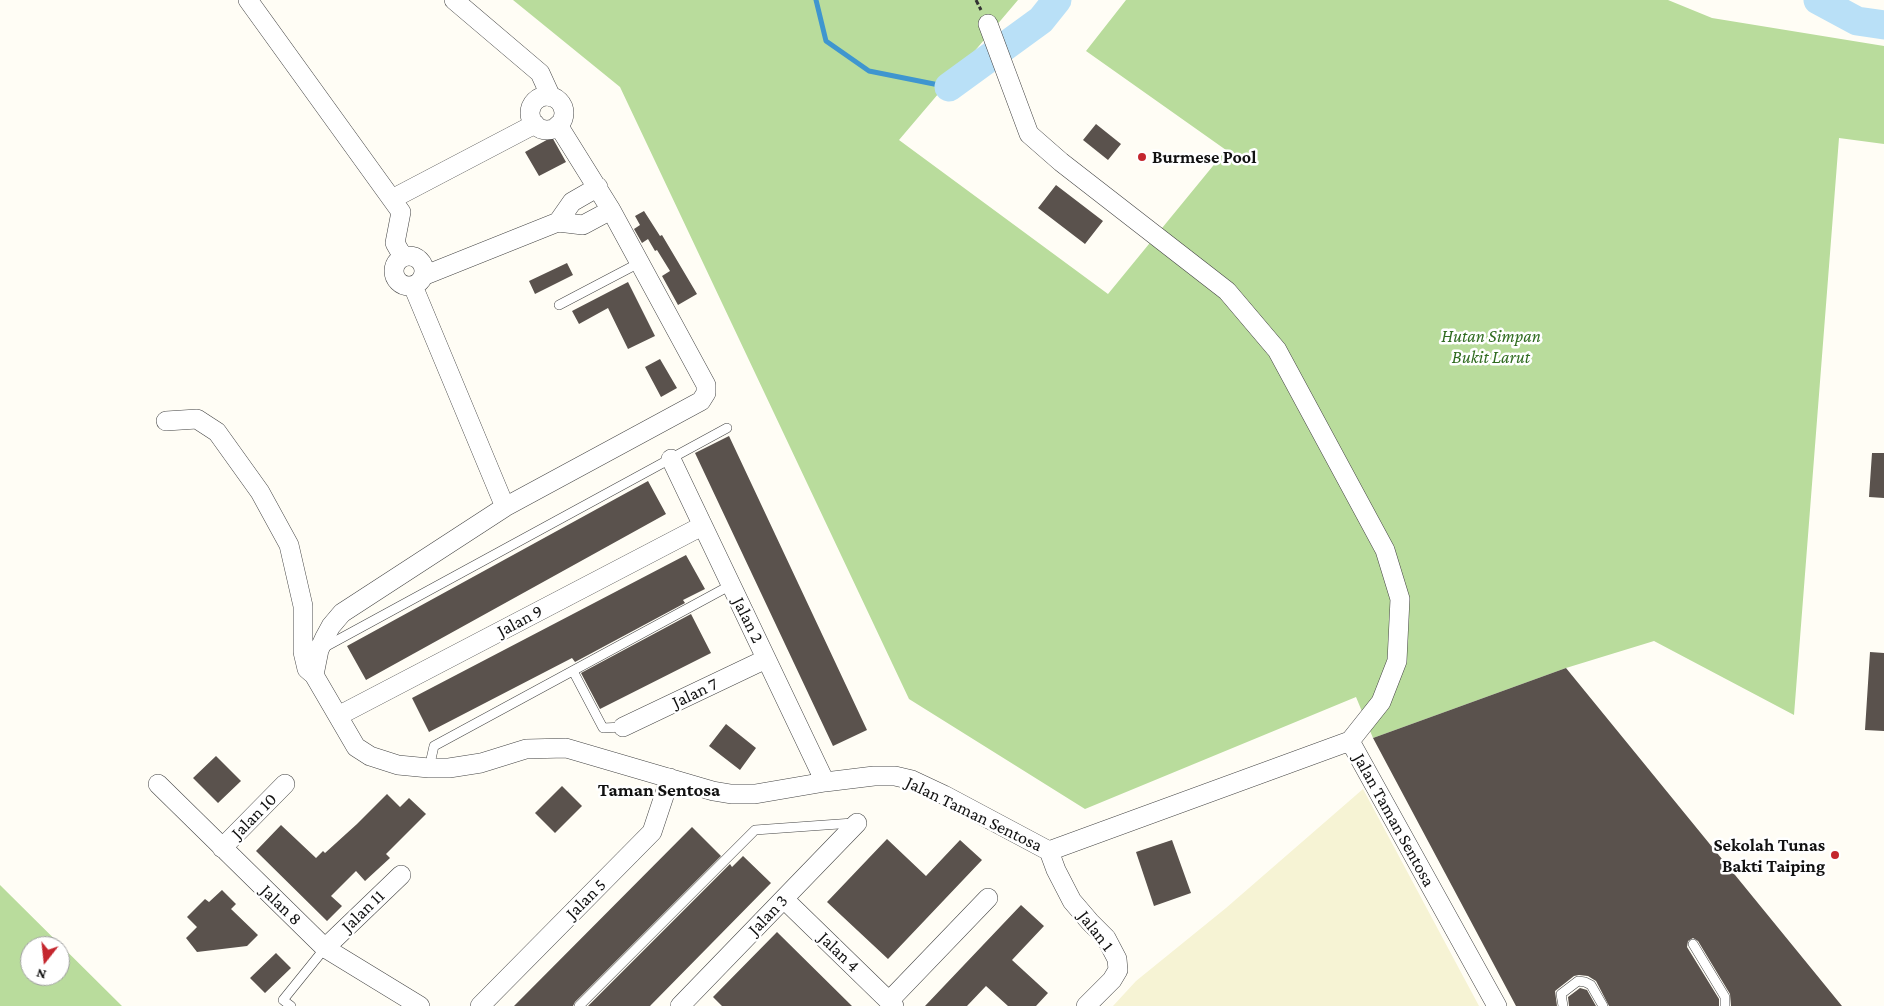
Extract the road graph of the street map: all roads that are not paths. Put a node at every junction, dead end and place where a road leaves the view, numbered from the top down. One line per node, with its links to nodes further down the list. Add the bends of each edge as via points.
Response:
1 (248, 0): 8 (street)
2 (454, 0): 4 (street, via 540,73)
3 (988, 24): 26 (street, via 1029,134 1227,291 1277,350 1385,550 1400,599 1397,661 1381,702)
4 (551, 97): 5 (street, via 540,98 533,104 531,114); 6 (street, via 562,106 564,116)
5 (535, 124): 6 (street, via 544,129); 8 (street)
6 (558, 125): 7 (street)
7 (598, 187): 9 (street); 10 (street, via 572,202)
8 (392, 198): 12 (street, via 401,212 395,243 403,257 418,259 423,267)
9 (611, 210): 10 (street, via 583,225); 11 (street)
10 (558, 222): 12 (street)
11 (639, 262): 13 (lane); 17 (street, via 706,385 706,393 701,401)
12 (418, 281): 17 (street)
13 (559, 305)
14 (166, 421): 23 (street, Jalan Taman Sentosa, via 197,419 217,432 260,492 289,545 303,606 303,652 307,669)
15 (726, 428): 16 (lane)
16 (670, 459): 18 (street, Jalan 2); 20 (lane)
17 (505, 507): 20 (street, via 342,613)
18 (702, 526): 19 (street, Jalan 2); 24 (street, Jalan 9)
19 (731, 585): 21 (street, Jalan 2); 22 (lane)
20 (319, 650): 23 (street)
21 (766, 659): 25 (street, Jalan 7); 29 (street, Jalan 2)
22 (573, 671): 25 (lane, via 603,728); 27 (lane, via 434,746)
23 (314, 675): 24 (street, Jalan Taman Sentosa)
24 (338, 716): 27 (street, Jalan Taman Sentosa, via 356,747 370,756 398,765)
25 (623, 727)
26 (1350, 741): 34 (street, Jalan Taman Sentosa); 47 (street, Jalan Taman Sentosa)
27 (429, 768): 28 (street, Jalan Taman Sentosa, via 481,763 526,749 566,748)
28 (670, 778): 29 (street, Jalan Taman Sentosa, via 731,794 755,794); 44 (street, Jalan 5, via 652,832)
29 (825, 782): 34 (street, Jalan Taman Sentosa, via 874,776 912,780)
30 (158, 784): 33 (street, Jalan 8)
31 (285, 784): 33 (street, Jalan 10)
32 (857, 823): 37 (street, Jalan 3); 45 (lane, via 755,830)
33 (222, 848): 39 (street, Jalan 8)
34 (1049, 850): 46 (street, Jalan 1, via 1072,902 1106,938 1117,958 1118,970 1112,980)
35 (401, 875): 39 (street, Jalan 11)
36 (988, 898): 41 (street)
37 (784, 899): 40 (street, Jalan 3); 41 (street, Jalan 4)
38 (1693, 944): 50 (lane, via 1725,997)
39 (325, 948): 42 (lane, via 283,1000); 43 (street, Jalan 8)
40 (685, 1004)
41 (891, 1004)
42 (291, 1006)
43 (420, 1006)
44 (480, 1006)
45 (579, 1006)
46 (1086, 1006)
47 (1497, 1006)
48 (1563, 1006): 49 (lane, via 1561,994 1578,981 1591,985)
49 (1603, 1006)
50 (1725, 1006)

